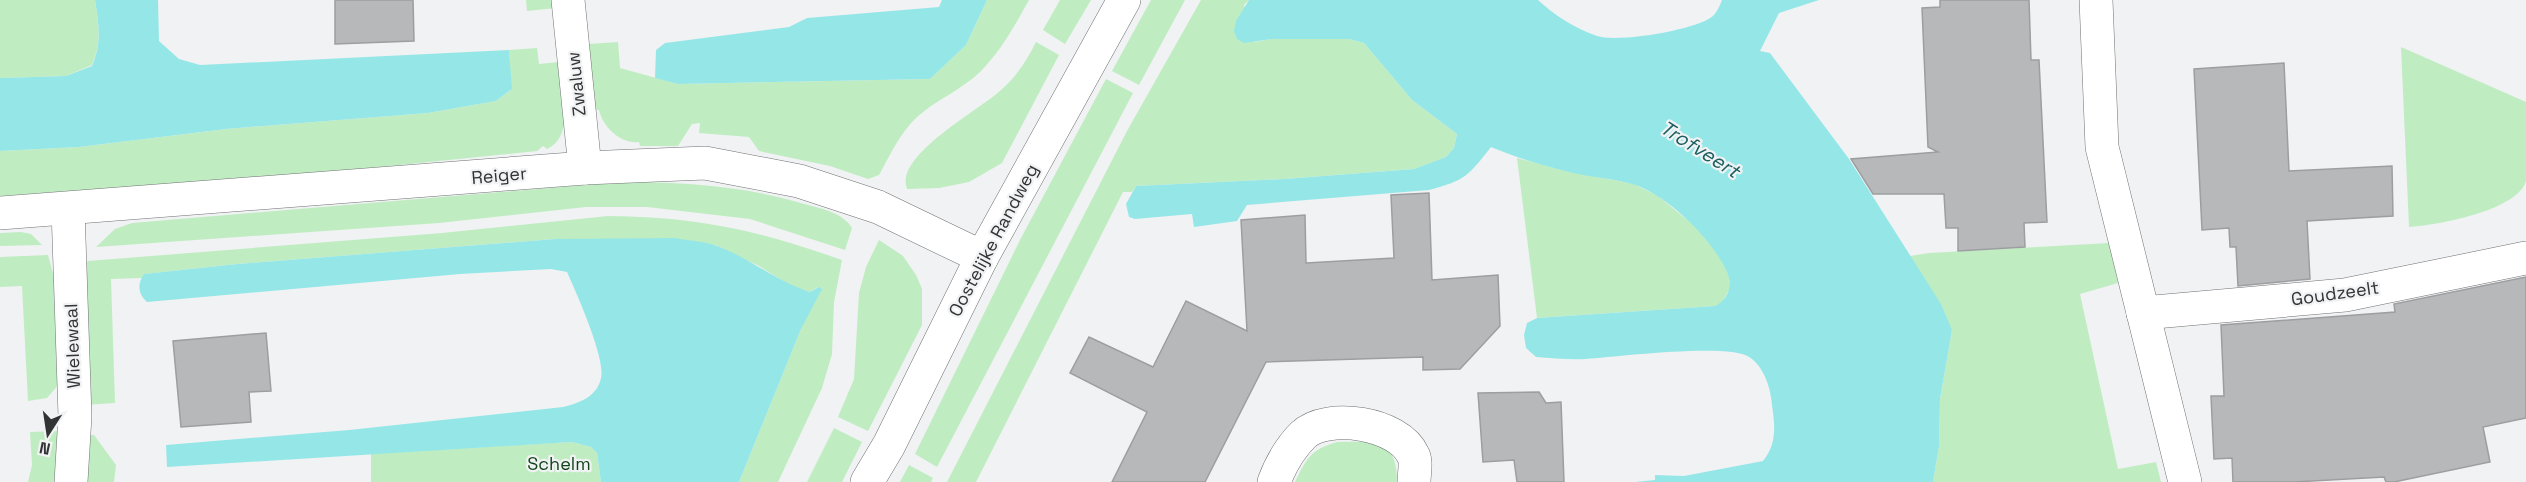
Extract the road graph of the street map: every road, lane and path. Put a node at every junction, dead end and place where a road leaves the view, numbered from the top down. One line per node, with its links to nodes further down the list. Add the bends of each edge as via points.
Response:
1 (568, 0): 4 (street, Zwaluw)
2 (1124, 0): 7 (street, Oostelijke Randweg)
3 (2096, 0): 9 (street, via 2102,147)
4 (585, 168): 5 (street, Reiger); 7 (street, Reiger, via 705,163 799,181 878,207)
5 (68, 209): 6 (street, Reiger); 10 (street, Wielewaal, via 75,416)
6 (0, 213)
7 (982, 257): 11 (street, Oostelijke Randweg)
8 (2526, 258): 9 (street, Goudzeelt, via 2345,295)
9 (2142, 313): 14 (street)
10 (71, 482)
11 (867, 482)
12 (1274, 482): 13 (street, via 1280,466 1304,434 1327,425 1371,424 1400,438 1414,456)
13 (1414, 482)
14 (2185, 482)

